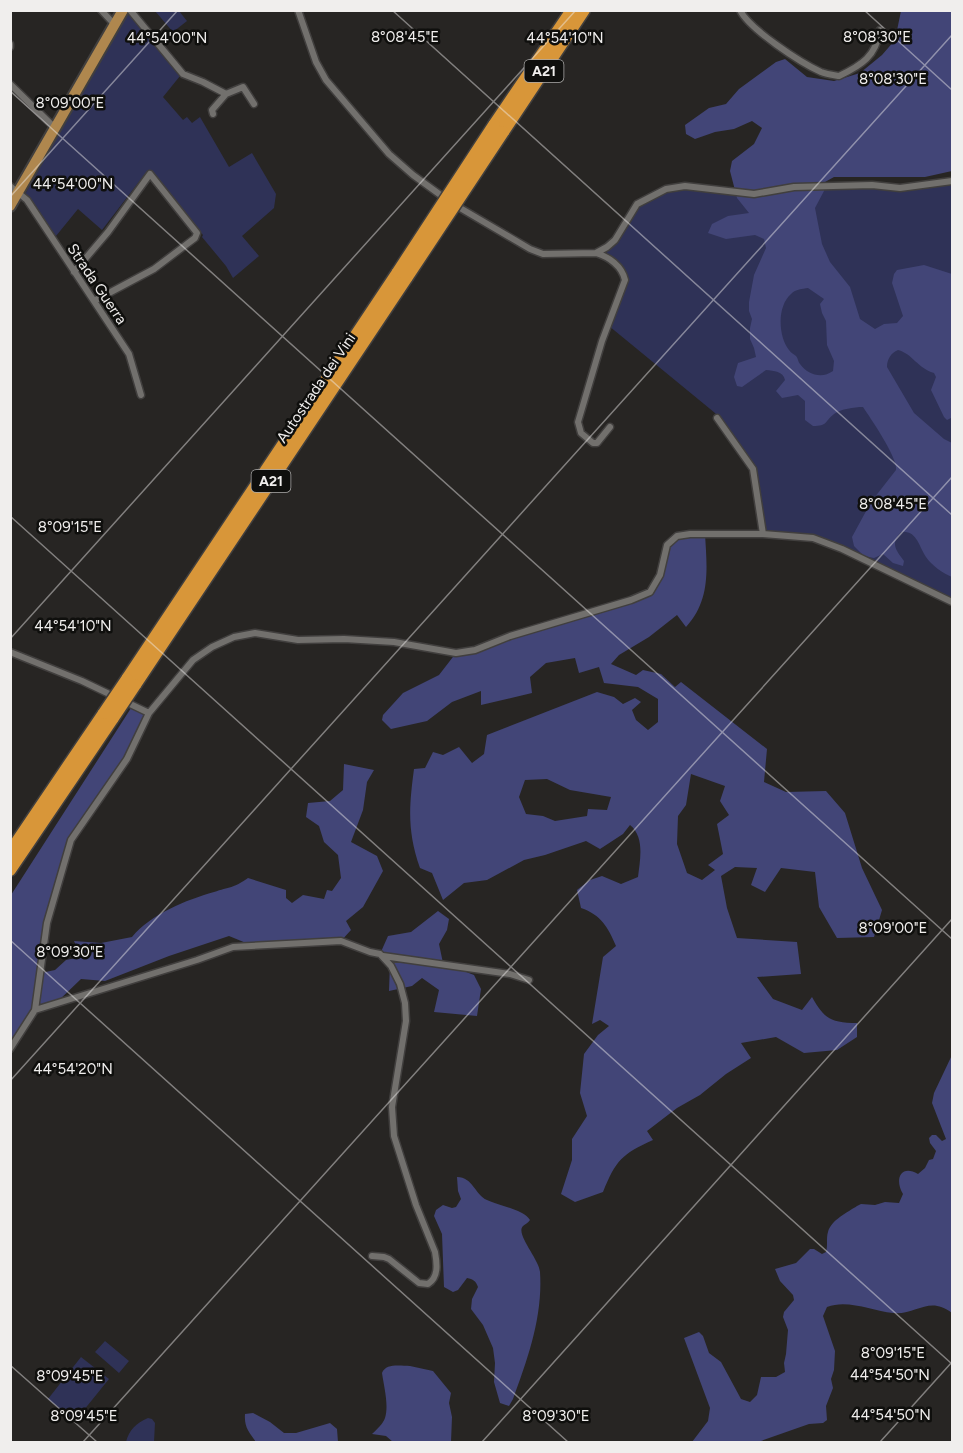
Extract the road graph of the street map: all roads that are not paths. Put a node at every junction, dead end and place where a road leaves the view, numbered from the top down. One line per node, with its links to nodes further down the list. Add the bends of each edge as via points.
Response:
1 (101, 10): 8 (street)
2 (123, 10): 8 (main road)
3 (130, 10): 11 (street, via 183,74)
4 (298, 10): 19 (street, via 326,80 389,154 413,175 471,216 531,249 543,254)
5 (572, 10): 15 (highway, Autostrada dei Vini / A21)
6 (584, 10): 15 (highway, Autostrada dei Vini / A21)
7 (740, 10): 9 (street, via 752,26 802,62 839,76 874,53)
8 (114, 24): 14 (main road)
9 (880, 30)
10 (10, 84): 14 (street)
11 (226, 94): 12 (street, via 243,87); 13 (street, via 212,110)
12 (254, 104)
13 (213, 114)
14 (56, 129): 17 (main road)
15 (499, 129): 29 (highway, Autostrada dei Vini / A21, bridge)
16 (952, 181): 19 (street, via 900,188 794,187 754,194 685,186 666,189 637,204 615,240)
17 (15, 189): 18 (main road); 20 (street, Strada Guerra, via 27,200)
18 (10, 206)
19 (596, 253): 24 (street, via 614,263 625,280 578,423 581,433 593,444)
20 (74, 272): 21 (street, Strada Guerra); 21 (street, via 150,174 197,233 195,238 154,269)
21 (94, 302): 22 (street, Strada Guerra, via 129,354)
22 (141, 395)
23 (717, 418): 25 (street, via 753,469)
24 (610, 428)
25 (763, 534): 26 (street, via 813,538); 28 (street, via 677,536 668,545 660,575 650,592 475,650 456,653 394,642 298,640 255,633 234,637 193,660)
26 (952, 602)
27 (10, 652): 28 (street)
28 (149, 713): 34 (street, via 127,759 71,840 47,923)
29 (108, 715): 30 (highway, Autostrada dei Vini / A21); 31 (highway, Autostrada dei Vini / A21)
30 (10, 852)
31 (10, 870)
32 (383, 956): 33 (street); 34 (street, via 341,941 233,947); 36 (street, via 405,1003 406,1021 392,1107 394,1136 437,1267 428,1284 419,1283 389,1259)
33 (529, 980)
34 (35, 1010): 35 (street)
35 (10, 1049)
36 (372, 1256)

